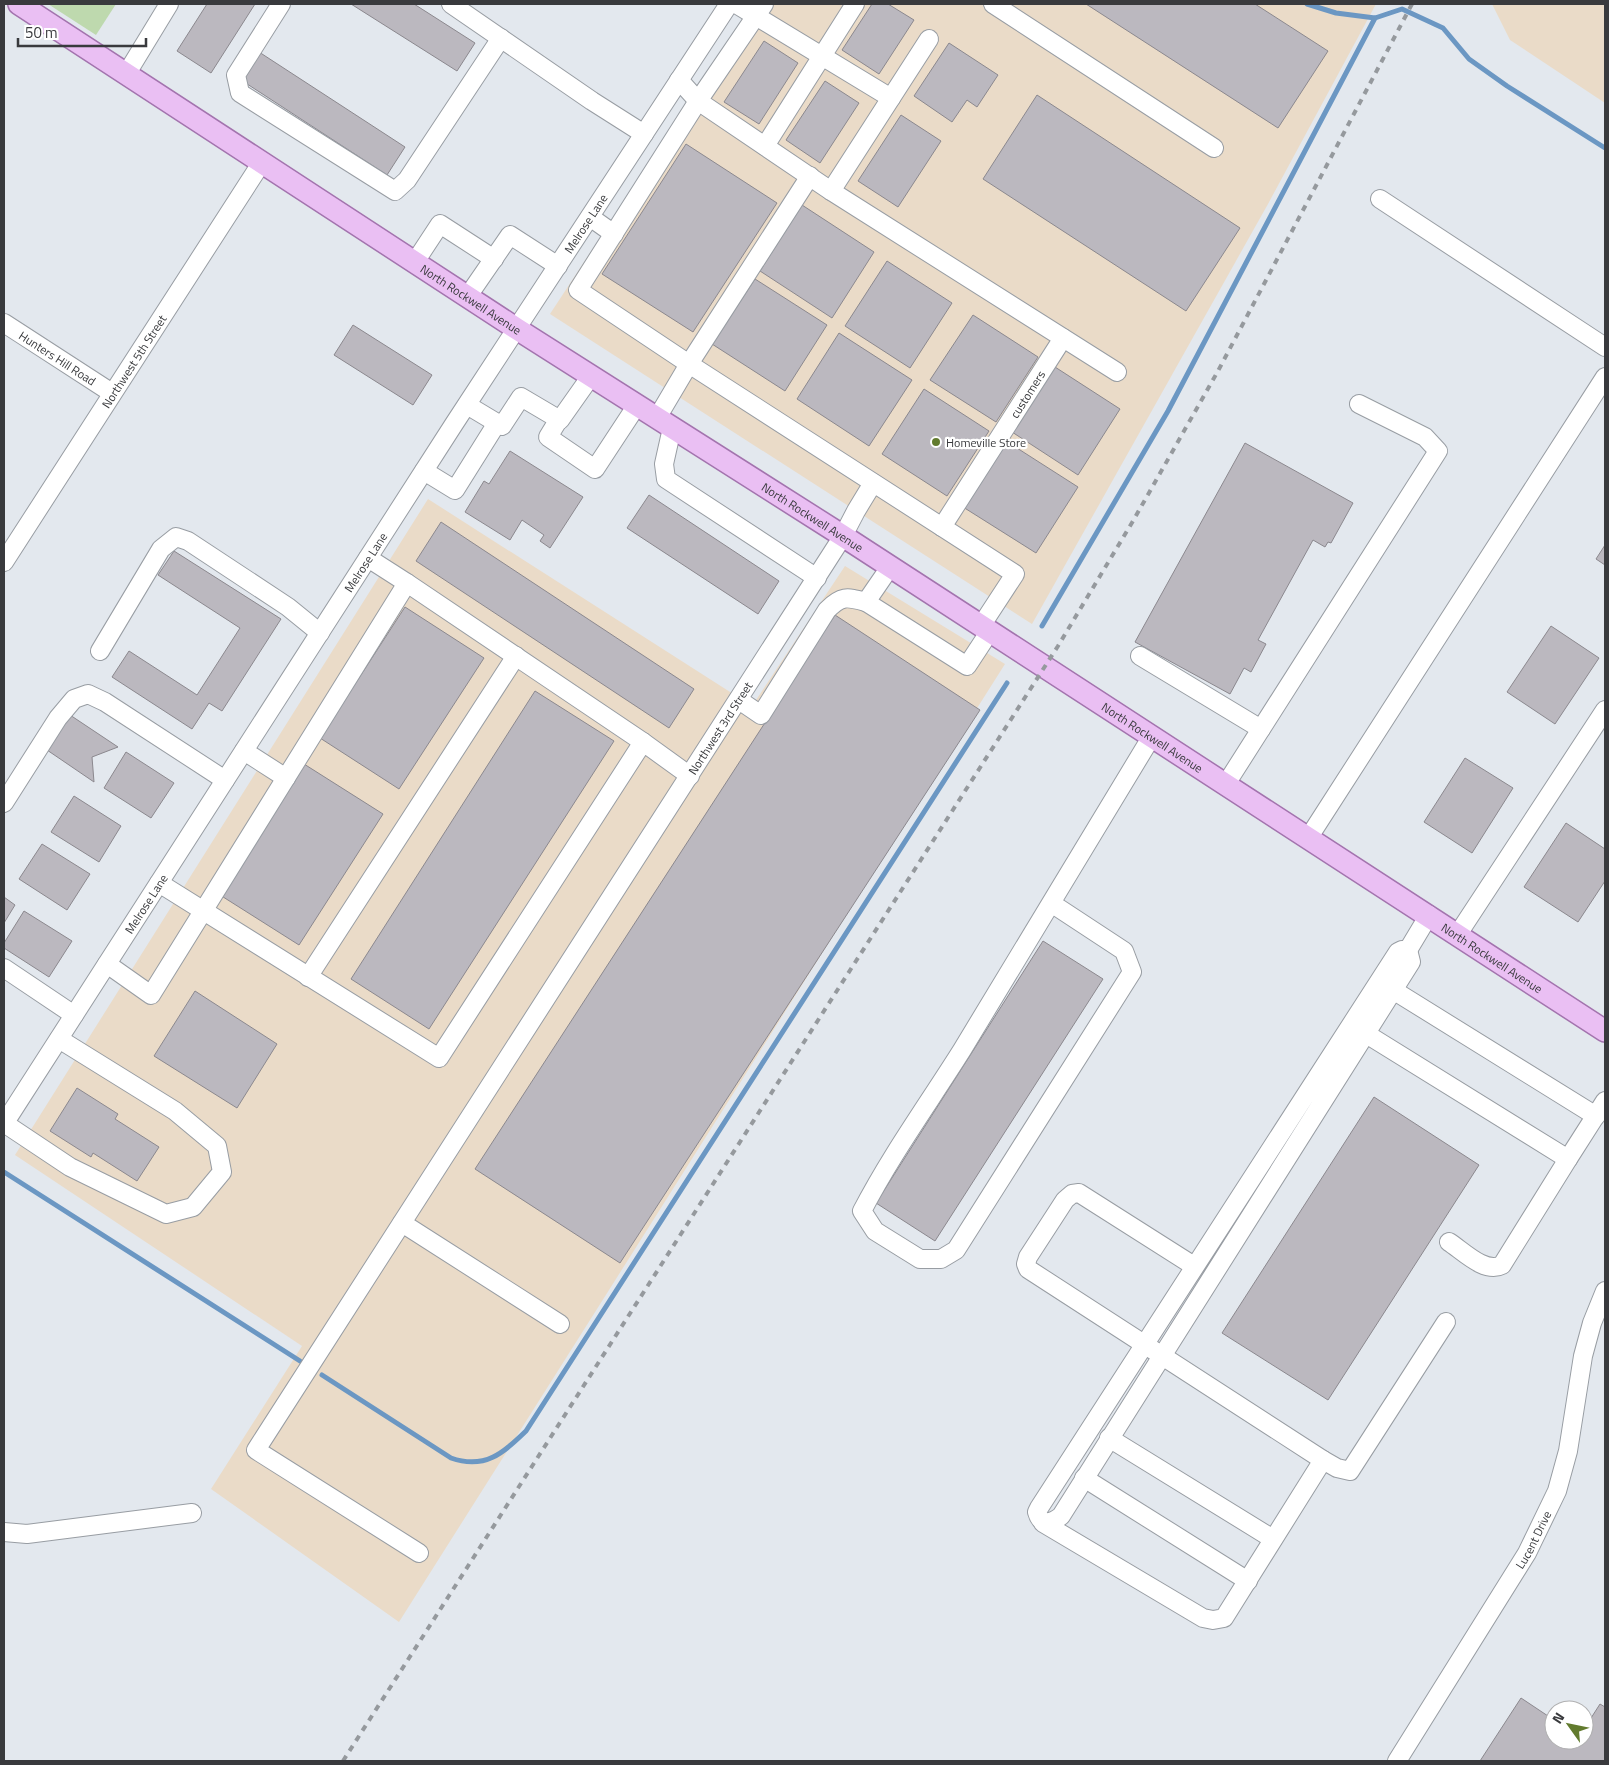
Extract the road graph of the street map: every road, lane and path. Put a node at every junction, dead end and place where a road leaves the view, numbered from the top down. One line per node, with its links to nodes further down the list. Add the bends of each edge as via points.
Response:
1 (19, 4): 13 (main road, North Rockwell Avenue)
2 (169, 4): 13 (street)
3 (281, 4): 10 (street, via 236,75 240,93 395,191 407,180)
4 (451, 4): 10 (street)
5 (729, 4): 14 (street, Melrose Lane)
6 (736, 4): 9 (street)
7 (855, 4): 12 (street)
8 (993, 4): 19 (street)
9 (760, 10): 12 (street); 16 (street)
10 (501, 38): 17 (street)
11 (929, 39): 15 (street)
12 (822, 56): 15 (street); 18 (street)
13 (127, 74): 20 (main road, North Rockwell Avenue)
14 (679, 80): 16 (street); 17 (street, Melrose Lane)
15 (891, 98): 22 (street)
16 (698, 101): 18 (street); 25 (street)
17 (644, 134): 24 (street, Melrose Lane)
18 (765, 146): 21 (street)
19 (1214, 148)
20 (262, 162): 27 (main road, North Rockwell Avenue); 39 (street, Northwest 5th Street)
21 (810, 176): 22 (street); 35 (street)
22 (831, 191): 33 (street)
23 (1380, 199): 34 (street)
24 (590, 217): 25 (street); 28 (street, Melrose Lane)
25 (614, 234): 29 (street)
26 (494, 258): 27 (street, via 440,224); 28 (street, via 510,235); 30 (street)
27 (415, 262): 30 (main road, North Rockwell Avenue)
28 (554, 272): 29 (street); 32 (street, Melrose Lane)
29 (578, 290): 35 (street)
30 (468, 296): 32 (main road, North Rockwell Avenue)
31 (4, 323): 39 (street, Hunters Hill Road)
32 (517, 329): 37 (main road, North Rockwell Avenue); 41 (street, Melrose Lane)
33 (1063, 338): 36 (street); 48 (street, customers)
34 (1605, 347)
35 (689, 364): 45 (street); 47 (street)
36 (1117, 372)
37 (591, 376): 42 (main road, North Rockwell Avenue); 43 (street)
38 (1605, 377): 72 (street)
39 (112, 393): 51 (street, Northwest 5th Street)
40 (1359, 404): 63 (street, via 1425,437 1438,452)
41 (467, 405): 44 (street); 46 (street, Melrose Lane)
42 (637, 405): 43 (street, via 595,469 548,437); 45 (main road, North Rockwell Avenue)
43 (559, 419): 44 (street, via 521,397 502,426)
44 (497, 423): 46 (street, via 455,490)
45 (665, 423): 49 (main road, North Rockwell Avenue); 53 (street, via 666,479)
46 (424, 471): 50 (street, Melrose Lane)
47 (873, 483): 48 (street); 49 (street, Northwest 3rd Street)
48 (942, 527): 56 (street, via 1015,574)
49 (844, 536): 52 (main road, North Rockwell Avenue); 53 (street, Northwest 3rd Street)
50 (368, 558): 54 (street); 57 (street, Melrose Lane)
51 (4, 562)
52 (890, 566): 55 (street); 56 (main road, North Rockwell Avenue)
53 (817, 578): 61 (street, Northwest 3rd Street)
54 (406, 583): 59 (street); 68 (street)
55 (866, 602): 56 (street, via 967,666); 61 (street, via 848,597 837,600 827,610 761,715)
56 (986, 628): 64 (main road, North Rockwell Avenue)
57 (320, 633): 58 (street, via 259,587 176,536 162,549); 66 (street, Melrose Lane)
58 (100, 651)
59 (516, 656): 65 (street); 81 (street)
60 (1140, 656): 63 (street)
61 (739, 700): 67 (street, Northwest 3rd Street)
62 (1605, 710): 77 (street)
63 (1261, 729): 70 (street)
64 (1152, 736): 70 (main road, North Rockwell Avenue); 74 (street)
65 (644, 742): 67 (street); 81 (street, via 439,1058)
66 (244, 751): 68 (street); 69 (street, Melrose Lane)
67 (690, 776): 93 (street, Northwest 3rd Street)
68 (286, 778): 75 (street)
69 (225, 780): 71 (street, via 88,694 74,699 58,718); 73 (street, Melrose Lane)
70 (1226, 784): 72 (main road, North Rockwell Avenue)
71 (4, 803)
72 (1309, 837): 76 (main road, North Rockwell Avenue)
73 (159, 883): 75 (street); 79 (street, Melrose Lane)
74 (1051, 903): 74 (street, via 961,1051 882,1172 862,1211 875,1231 920,1259 941,1259 956,1250 1132,972 1124,951)
75 (202, 912): 79 (street, via 151,995); 81 (street)
76 (1429, 916): 77 (main road, North Rockwell Avenue); 78 (street)
77 (1458, 934): 85 (main road, North Rockwell Avenue)
78 (1408, 950): 82 (street, via 1412,962); 84 (street, via 1398,952)
79 (107, 964): 83 (street, Melrose Lane)
80 (4, 968): 83 (street)
81 (308, 977)
82 (1393, 990): 84 (street); 88 (street)
83 (74, 1015): 86 (street, Melrose Lane)
84 (1358, 1029): 90 (street); 91 (street); 92 (street)
85 (1605, 1031)
86 (59, 1039): 89 (street, Melrose Lane); 89 (street, via 175,1111 217,1146 222,1172 194,1207 166,1214 70,1167)
87 (1605, 1101): 88 (street)
88 (1596, 1116): 90 (street)
89 (4, 1124)
90 (1568, 1159): 94 (street, via 1502,1265 1488,1268)
91 (1246, 1186): 92 (street); 95 (street)
92 (1263, 1197): 100 (street)
93 (402, 1223): 98 (street); 108 (street, Northwest 3rd Street, via 256,1450)
94 (1449, 1242)
95 (1194, 1266): 99 (street); 99 (street, via 1079,1193 1065,1200 1028,1257 1028,1269)
96 (1605, 1290): 110 (street, Lucent Drive, via 1583,1356 1568,1451 1557,1491 1527,1553)
97 (1446, 1322): 102 (street, via 1350,1471)
98 (560, 1324)
99 (1146, 1344): 100 (street); 105 (street, via 1039,1508 1039,1521)
100 (1162, 1354): 101 (street); 102 (street)
101 (1109, 1438): 103 (street); 107 (street)
102 (1323, 1460): 107 (street)
103 (1084, 1478): 105 (street, via 1061,1516 1053,1522); 109 (street)
104 (192, 1513): 106 (street, via 27,1534)
105 (1043, 1523): 109 (street, via 1204,1618 1224,1618)
106 (4, 1532)
107 (1273, 1540): 109 (street)
108 (419, 1553)
109 (1248, 1580)
110 (1397, 1761)

